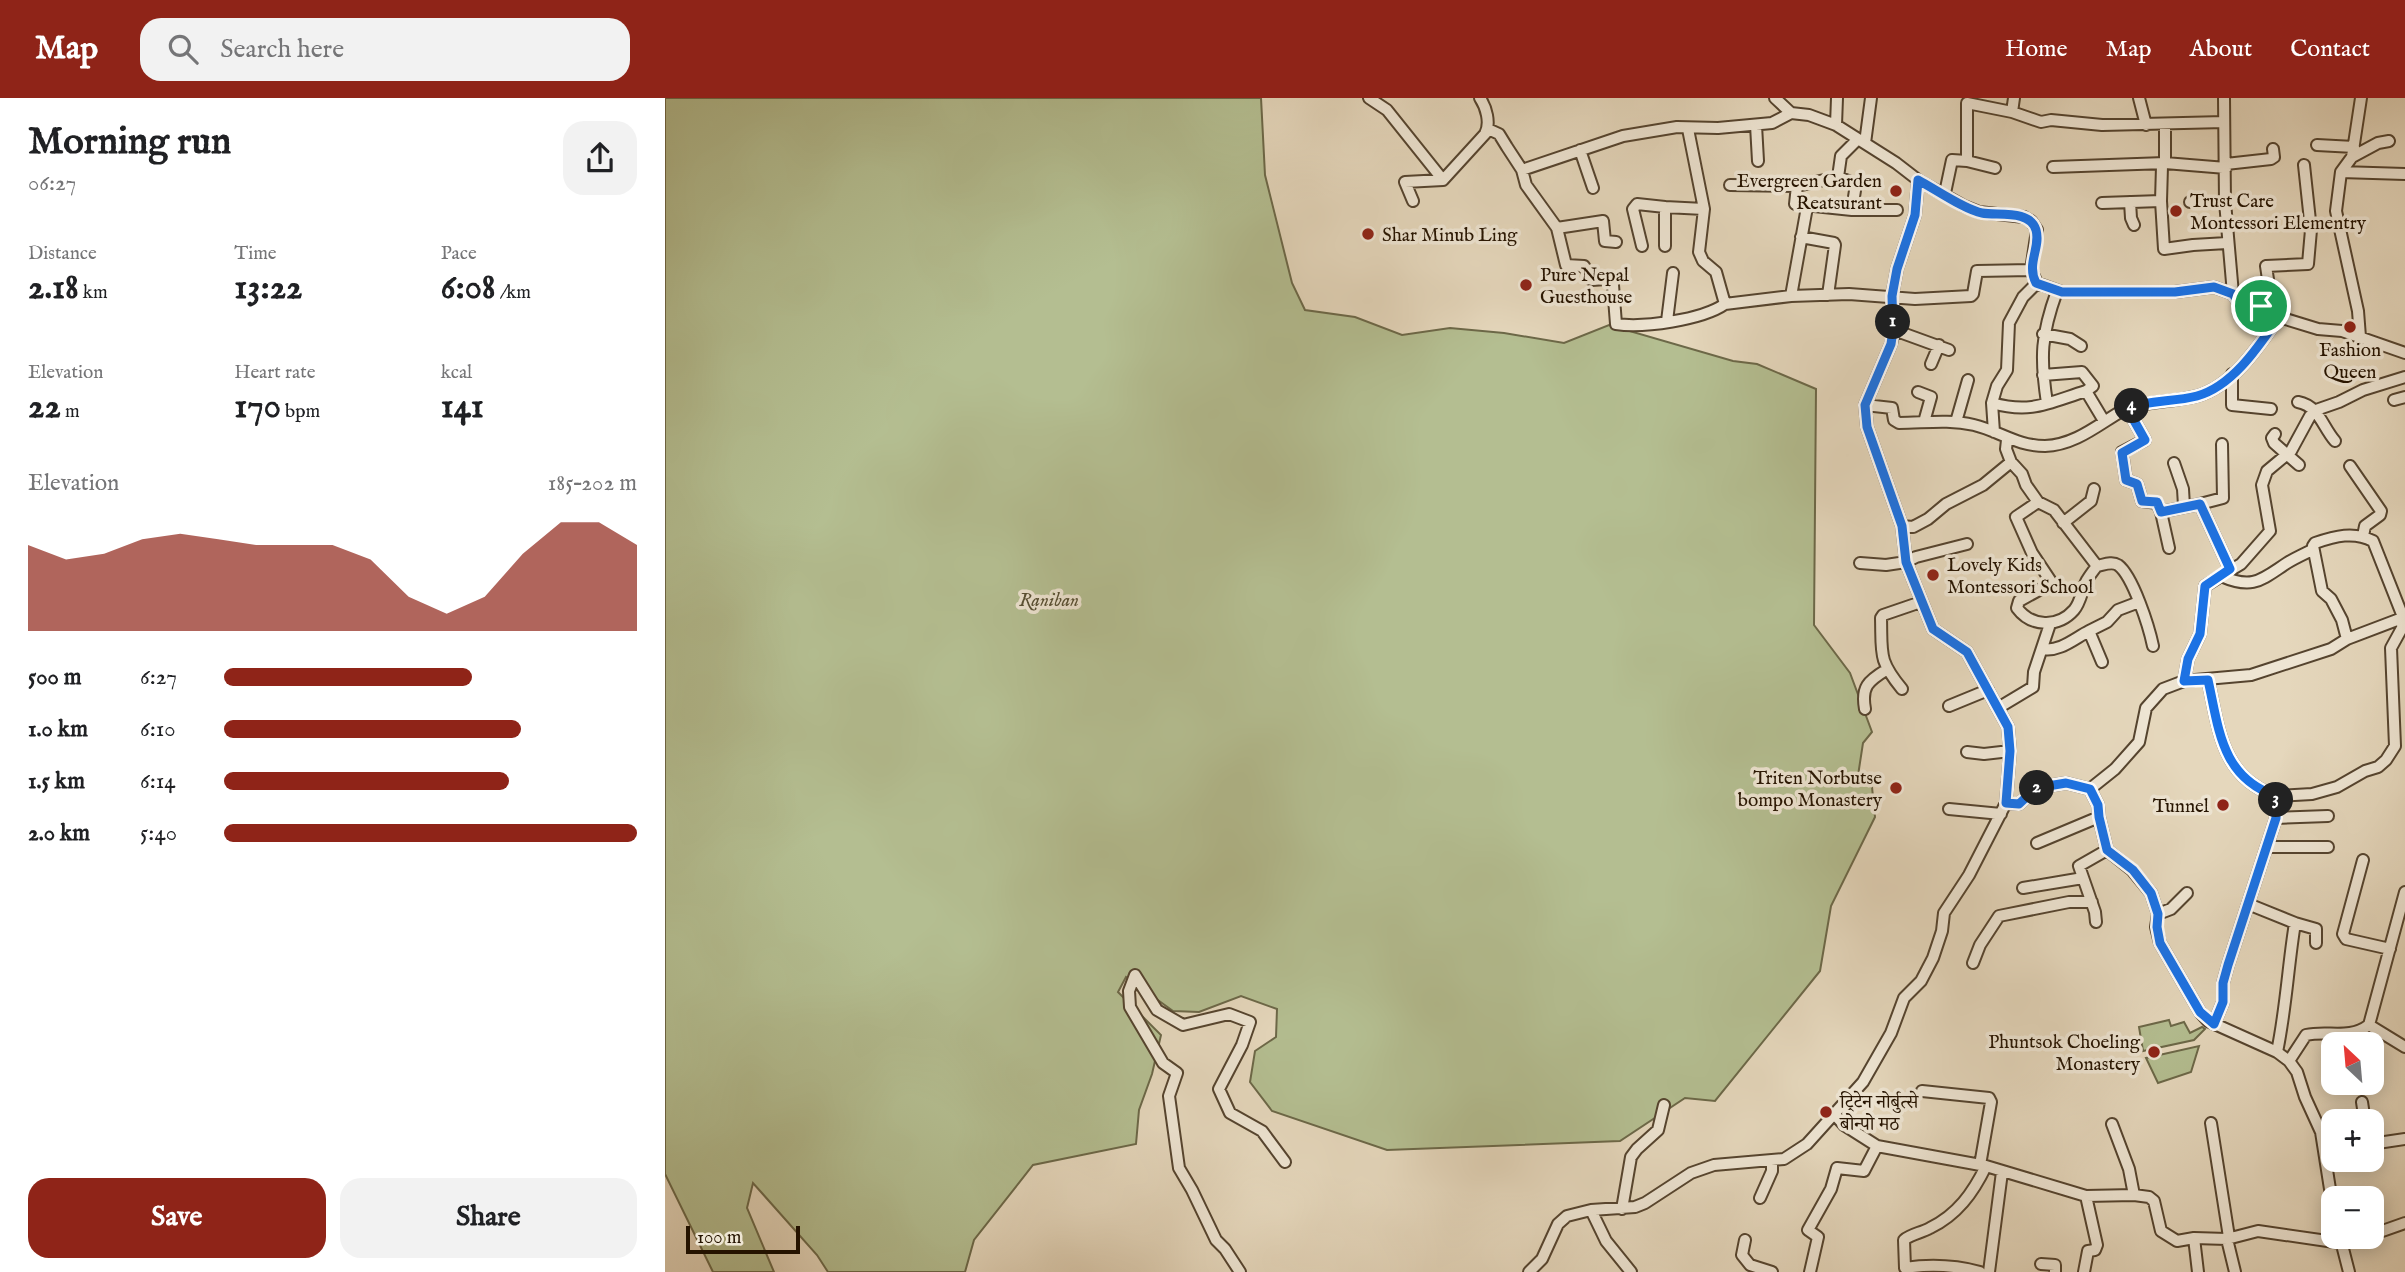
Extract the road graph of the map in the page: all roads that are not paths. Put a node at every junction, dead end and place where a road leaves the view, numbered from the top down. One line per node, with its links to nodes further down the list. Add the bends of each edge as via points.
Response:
1 (1369, 98): 37 (street, via 1387,110)
2 (1480, 98): 18 (street)
3 (1775, 98): 12 (street)
4 (1837, 98): 15 (street)
5 (1871, 98): 20 (street)
6 (2014, 98): 11 (street)
7 (2139, 98): 16 (street)
8 (2224, 98): 13 (street)
9 (2361, 98): 25 (street)
10 (1967, 101): 11 (street); 27 (street)
11 (2011, 112): 16 (street, via 2041,122)
12 (1791, 113): 14 (street); 15 (street)
13 (2224, 122): 17 (street); 30 (street)
14 (1756, 125): 19 (street); 26 (street)
15 (1836, 125): 20 (street)
16 (2146, 125): 17 (street)
17 (2165, 125): 28 (street)
18 (1488, 129): 33 (street, via 1499,134); 37 (street)
19 (1688, 129): 24 (street, via 1623,136); 51 (street)
20 (1861, 141): 36 (street, via 1841,156); 38 (street)
21 (2389, 141): 25 (street)
22 (2317, 145): 25 (street)
23 (2273, 149): 30 (street, via 2271,159)
24 (1580, 150): 33 (street); 41 (street)
25 (2353, 152): 34 (street)
26 (1758, 161)
27 (1967, 161): 32 (street); 42 (street, via 1952,160)
28 (2165, 163): 30 (street); 31 (street); 44 (street)
29 (2304, 165): 70 (street, via 2311,230 2308,264 2266,265 2270,293)
30 (2226, 166): 47 (street)
31 (2053, 167)
32 (1996, 168)
33 (1521, 170): 55 (street, via 1526,185)
34 (2341, 172): 35 (street); 75 (street, via 2336,211)
35 (2405, 174)
36 (1838, 177): 40 (street); 52 (street, via 1856,184)
37 (1443, 180): 43 (street, via 1405,182)
38 (1918, 180): 42 (street); 68 (street, via 1915,215)
39 (1730, 185): 40 (street)
40 (1797, 186): 49 (street, via 1795,203)
41 (1593, 188)
42 (1945, 194): 61 (street, via 1979,212 2031,221 2036,230)
43 (1413, 201)
44 (2161, 201): 45 (street); 58 (street, via 2164,249)
45 (2130, 202): 48 (street); 54 (street)
46 (2190, 202): 47 (street)
47 (2225, 202): 58 (street)
48 (2102, 203)
49 (1807, 206): 52 (street); 56 (street)
50 (1665, 207): 51 (street); 59 (street, via 1637,204 1633,209); 60 (street)
51 (1704, 209): 69 (street, via 1699,252 1716,272)
52 (1852, 210): 53 (street)
53 (1898, 210)
54 (2134, 225)
55 (1557, 228): 57 (street, via 1603,221 1605,241); 72 (street, via 1566,265 1584,266 1592,280 1606,279 1613,285 1616,324)
56 (1801, 237): 66 (street, via 1835,245); 67 (street)
57 (1616, 243)
58 (2227, 243): 65 (street)
59 (1642, 246)
60 (1665, 246)
61 (2031, 270): 63 (street); 68 (street, via 1977,271 1971,296)
62 (1673, 273): 72 (street)
63 (2036, 283): 64 (street); 86 (street, via 2009,323 2007,370)
64 (2057, 291): 65 (street, via 2175,292 2214,287); 74 (street)
65 (2233, 294): 70 (street, via 2237,300)
66 (1828, 295): 67 (street); 68 (street)
67 (1791, 296): 69 (street)
68 (1892, 296): 73 (street)
69 (1725, 304): 72 (street, via 1684,320)
70 (2261, 306): 71 (street)
71 (2279, 317): 75 (street); 79 (street)
72 (1667, 321)
73 (1893, 330): 78 (street, via 1944,347); 88 (street)
74 (2043, 334): 76 (street); 80 (street)
75 (2360, 337): 77 (street)
76 (2081, 346)
77 (2405, 353)
78 (1931, 364)
79 (2232, 374): 89 (street, via 2220,387 2196,396); 90 (street, via 2232,405)
80 (2043, 375): 83 (street, via 2082,372 2093,386); 87 (street)
81 (2405, 377): 91 (street)
82 (1968, 380): 94 (street)
83 (2085, 391): 87 (street); 92 (street)
84 (1918, 392): 93 (street, via 1931,397)
85 (2298, 402): 91 (street)
86 (1992, 403): 87 (street, via 2030,409); 95 (street)
87 (2047, 403)
88 (1865, 405): 93 (street, via 1892,408 1899,423); 111 (street, via 1867,427)
89 (2127, 408): 92 (street); 109 (street, via 2145,440 2122,452 2126,480 2137,484 2142,501 2157,502)
90 (2270, 409)
91 (2316, 410): 98 (street); 100 (street)
92 (2104, 421): 97 (street, via 2099,428 2046,446)
93 (1924, 422): 94 (street)
94 (1956, 422): 95 (street)
95 (1994, 432): 97 (street)
96 (2275, 434): 100 (street, via 2273,440)
97 (2007, 440): 101 (street)
98 (2335, 441)
99 (2222, 444): 107 (street, via 2223,498)
100 (2287, 455): 103 (street); 119 (street, via 2267,471 2262,485 2270,531 2241,564)
101 (2011, 462): 106 (street); 111 (street, via 1928,519 1913,527)
102 (2174, 463): 108 (street)
103 (2299, 465)
104 (2350, 466): 112 (street, via 2381,511 2365,526)
105 (2094, 489): 110 (street, via 2091,501)
106 (2038, 502): 110 (street, via 2054,510); 123 (street, via 2016,517 2052,583 2019,601 2017,608 2033,621)
107 (2200, 504): 108 (street); 119 (street)
108 (2184, 506): 109 (street)
109 (2161, 512): 114 (street)
110 (2063, 523): 118 (street)
111 (1902, 526): 116 (street)
112 (2363, 536): 115 (street, via 2324,540); 122 (street, via 2373,541)
113 (1967, 544): 116 (street)
114 (2169, 548)
115 (2312, 550): 119 (street, via 2259,582 2235,582); 125 (street, via 2322,591 2342,620)
116 (1906, 562): 117 (street); 120 (street)
117 (1860, 563)
118 (2097, 566): 121 (street, via 2117,564); 123 (street, via 2074,609)
119 (2225, 572): 131 (street, via 2205,586 2200,634)
120 (1921, 602): 129 (street, via 1881,618 1880,651); 133 (street, via 1933,629 1967,652)
121 (2139, 602): 124 (street, via 2118,610); 126 (street)
122 (2404, 617): 125 (street); 137 (street, via 2391,648)
123 (2050, 624): 127 (street)
124 (2089, 631): 127 (street, via 2061,647); 128 (street)
125 (2347, 639): 130 (street, via 2332,649 2251,675)
126 (2153, 646)
127 (2043, 649): 135 (street, via 2033,687)
128 (2102, 662)
129 (1886, 670): 132 (street); 136 (street, via 1865,688)
130 (2208, 680): 131 (street); 141 (street, via 2224,749 2242,775)
131 (2184, 681): 140 (street, via 2163,689 2146,708 2139,742)
132 (1902, 689)
133 (1988, 690): 134 (street); 135 (street)
134 (1949, 706)
135 (1998, 708): 138 (street, via 2008,727)
136 (1865, 709)
137 (2400, 748): 141 (street, via 2378,767 2337,787)
138 (2010, 751): 139 (street); 142 (street)
139 (1967, 752)
140 (2090, 789): 142 (street, via 2066,783 2036,788 2019,804); 145 (street)
141 (2276, 796): 146 (street)
142 (2003, 808): 143 (street); 173 (street, via 1944,914 1933,958 1921,981 1904,999 1863,1082)
143 (1949, 809)
144 (2328, 816): 146 (street)
145 (2099, 817): 147 (street); 150 (street)
146 (2276, 818): 148 (street)
147 (2037, 842)
148 (2267, 847): 149 (street); 157 (street)
149 (2328, 847)
150 (2107, 850): 152 (street, via 2079,866); 158 (street, via 2133,870 2151,893)
151 (2363, 860): 162 (street, via 2343,934 2346,939)
152 (2083, 878): 153 (street); 156 (street)
153 (2023, 888)
154 (2187, 893): 158 (street, via 2171,909)
155 (2405, 893): 162 (street)
156 (2092, 902): 159 (street); 163 (street, via 1999,916)
157 (2248, 904): 160 (street); 164 (street)
158 (2158, 914): 164 (street, via 2160,943 2200,1012)
159 (2096, 922)
160 (2295, 923): 161 (street, via 2316,929); 167 (street)
161 (2316, 943)
162 (2390, 948): 165 (street)
163 (1973, 963)
164 (2214, 1024): 167 (street)
165 (2369, 1025): 166 (street); 168 (street, via 2353,1034 2306,1035)
166 (2405, 1047)
167 (2277, 1052): 168 (street)
168 (2289, 1061): 176 (street)
169 (1922, 1091): 182 (street, via 1989,1098)
170 (2362, 1102): 172 (street)
171 (1664, 1105): 187 (street, via 1658,1130 1631,1157)
172 (2363, 1109)
173 (1835, 1115): 179 (street); 180 (street, via 1800,1150)
174 (2211, 1123): 192 (street)
175 (2112, 1124): 184 (street)
176 (2321, 1132)
177 (2405, 1139): 178 (street)
178 (2384, 1142)
179 (1877, 1146): 182 (street); 201 (street, via 1864,1171 1837,1168 1808,1230 1818,1237)
180 (1772, 1160): 186 (street); 187 (street, via 1714,1165 1691,1173 1645,1203)
181 (1286, 1162): 197 (street, via 1262,1131 1230,1112 1219,1088 1250,1022 1229,1014 1183,1025 1157,1010 1135,975 1130,1007 1163,1063 1177,1073 1169,1096 1179,1168 1216,1240)
182 (1983, 1166): 183 (street); 202 (street, via 1976,1186 1952,1215 1904,1240 1905,1268 1956,1266)
183 (2002, 1172): 185 (street); 203 (street)
184 (2134, 1195): 185 (street); 191 (street, via 2152,1198 2166,1235 2176,1241)
185 (2086, 1196): 205 (street, via 2097,1245 2088,1251)
186 (1760, 1198)
187 (1622, 1209): 188 (street)
188 (1591, 1210): 198 (street, via 1562,1219 1542,1259); 199 (street, via 1606,1241)
189 (2405, 1223): 190 (street)
190 (2384, 1230)
191 (2194, 1238): 192 (street); 206 (street)
192 (2228, 1238): 193 (street, via 2258,1231); 207 (street)
193 (2321, 1238)
194 (1745, 1240): 200 (street, via 1742,1255 1750,1265)
195 (2343, 1249): 208 (street)
196 (2041, 1264): 204 (street, via 2055,1265)
197 (1240, 1272)
198 (1529, 1272)
199 (1631, 1272)
200 (1772, 1272)
201 (1810, 1272)
202 (1980, 1272)
203 (1989, 1272)
204 (2055, 1272)
205 (2084, 1272)
206 (2198, 1272)
207 (2235, 1272)
208 (2349, 1272)

